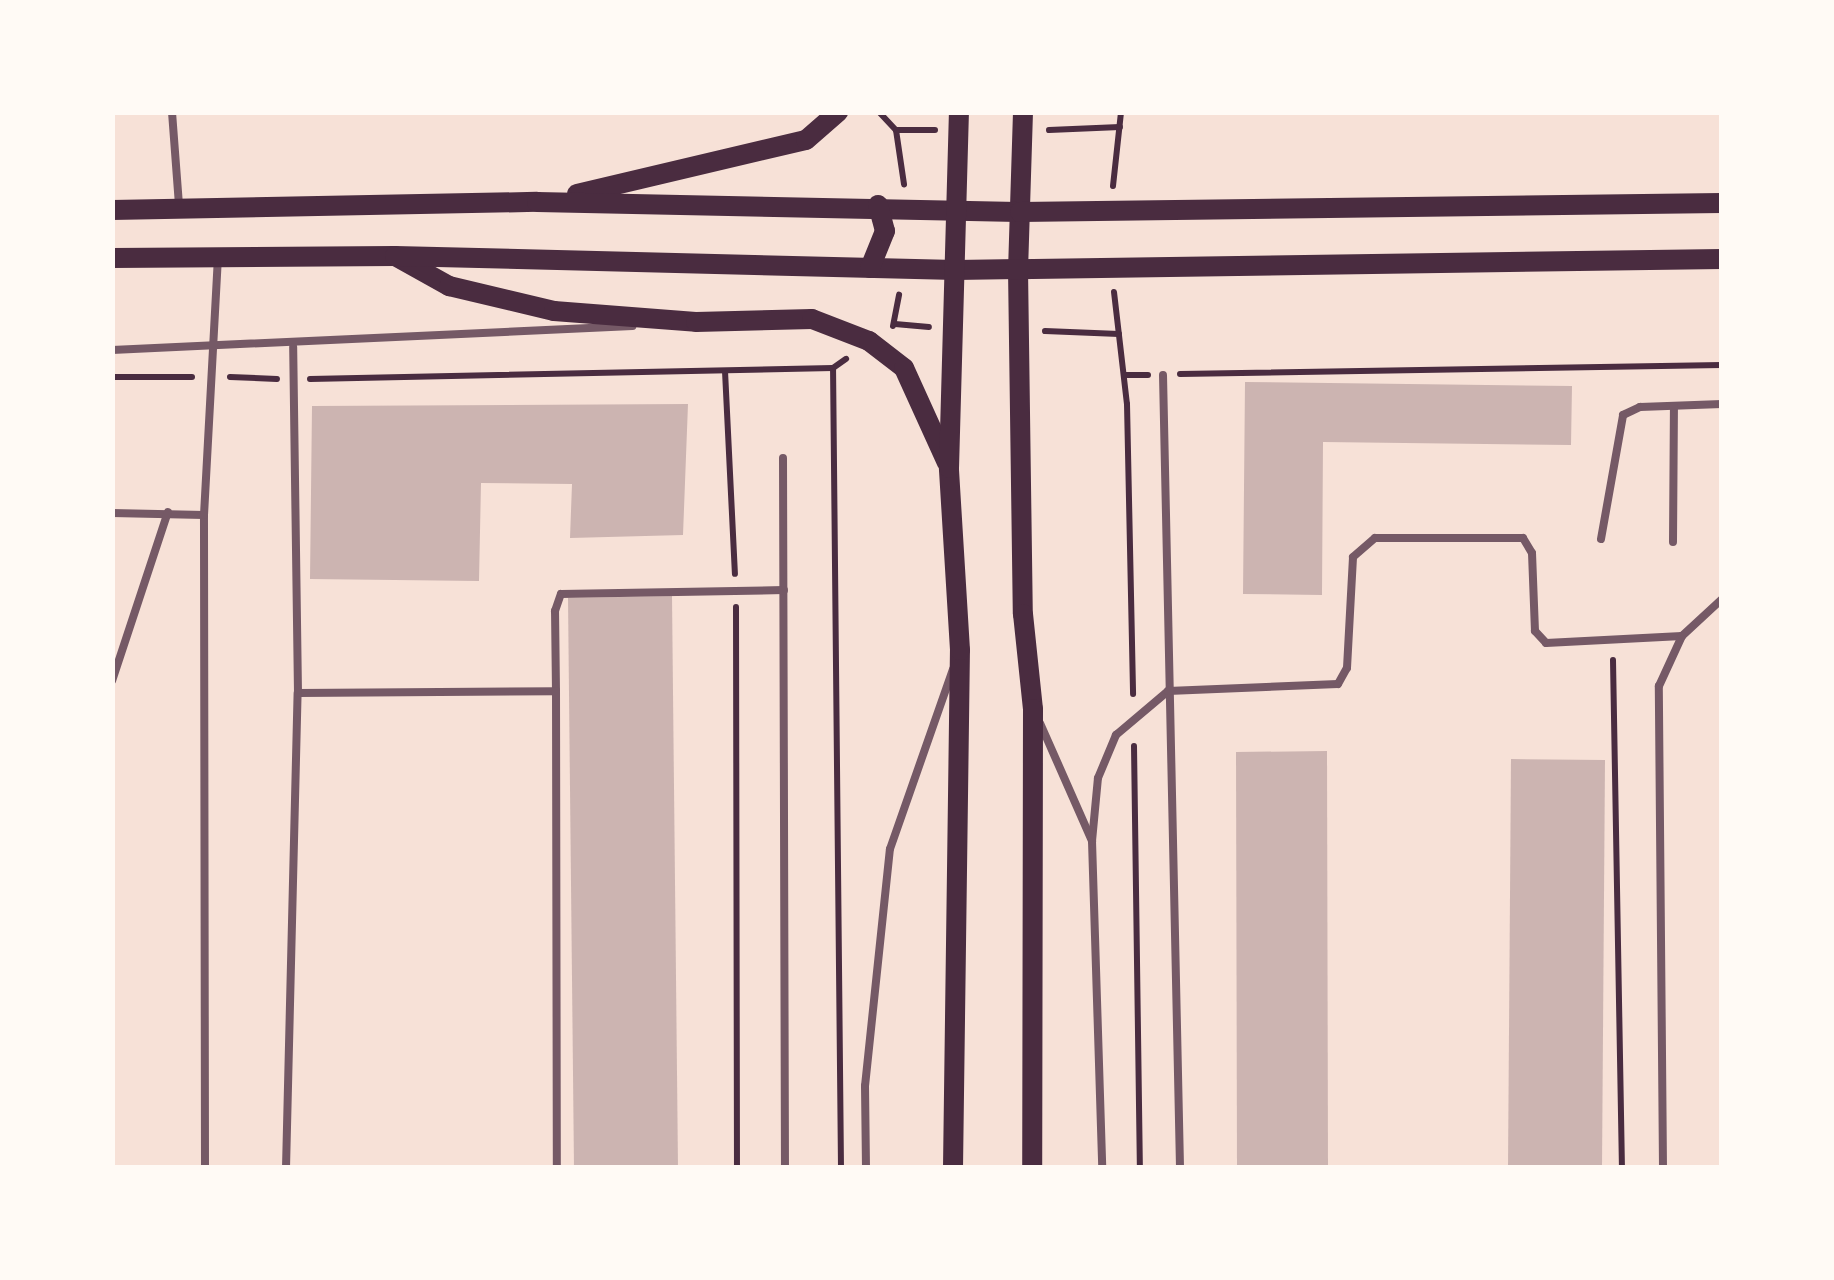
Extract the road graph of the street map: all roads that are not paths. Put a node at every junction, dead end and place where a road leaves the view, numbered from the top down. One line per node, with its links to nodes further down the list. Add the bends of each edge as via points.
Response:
1 (172, 112): 10 (lane)
2 (838, 112): 5 (main road, via 806,140)
3 (959, 122): 8 (main road)
4 (1023, 122): 11 (main road)
5 (537, 202): 7 (main road); 10 (main road)
6 (1722, 204): 11 (main road)
7 (878, 205): 8 (main road); 16 (main road, via 886,230)
8 (958, 209): 11 (main road); 17 (main road)
9 (112, 210): 10 (main road)
10 (179, 210)
11 (1020, 212): 18 (main road)
12 (395, 256): 13 (main road); 16 (main road); 19 (main road, via 449,286 554,311)
13 (218, 257): 14 (main road); 22 (lane)
14 (112, 258)
15 (1722, 260): 18 (main road)
16 (870, 268): 17 (main road)
17 (956, 270): 18 (main road); 27 (main road)
18 (1018, 270): 41 (main road, via 1023,614)
19 (696, 322): 20 (lane); 27 (main road, via 812,319 869,341 904,368)
20 (293, 346): 22 (lane); 40 (lane)
21 (112, 350): 22 (lane)
22 (214, 350): 30 (lane)
23 (1163, 374): 39 (lane)
24 (1722, 404): 25 (lane)
25 (1674, 406): 31 (lane, via 1623,415); 32 (lane)
26 (784, 458): 33 (lane)
27 (949, 468): 36 (main road)
28 (168, 512): 29 (lane); 30 (lane); 37 (lane)
29 (112, 513)
30 (204, 515): 43 (lane)
31 (1601, 540)
32 (1673, 542)
33 (784, 590): 38 (lane, via 561,594 555,611); 46 (lane)
34 (1722, 599): 35 (lane)
35 (1682, 636): 39 (lane, via 1546,643 1535,631 1532,553 1523,538 1375,538 1353,557 1347,668 1338,684); 52 (lane, via 1660,686)
36 (960, 650): 47 (lane, via 890,849 865,1086); 48 (main road)
37 (112, 682)
38 (556, 691): 40 (lane); 45 (lane)
39 (1168, 691): 42 (lane, via 1116,735 1098,778); 51 (lane)
40 (298, 692): 44 (lane)
41 (1033, 709): 42 (lane); 49 (main road)
42 (1092, 841): 50 (lane)
43 (205, 1168)
44 (286, 1168)
45 (557, 1168)
46 (785, 1168)
47 (866, 1168)
48 (952, 1168)
49 (1032, 1168)
50 (1102, 1168)
51 (1180, 1168)
52 (1663, 1168)

